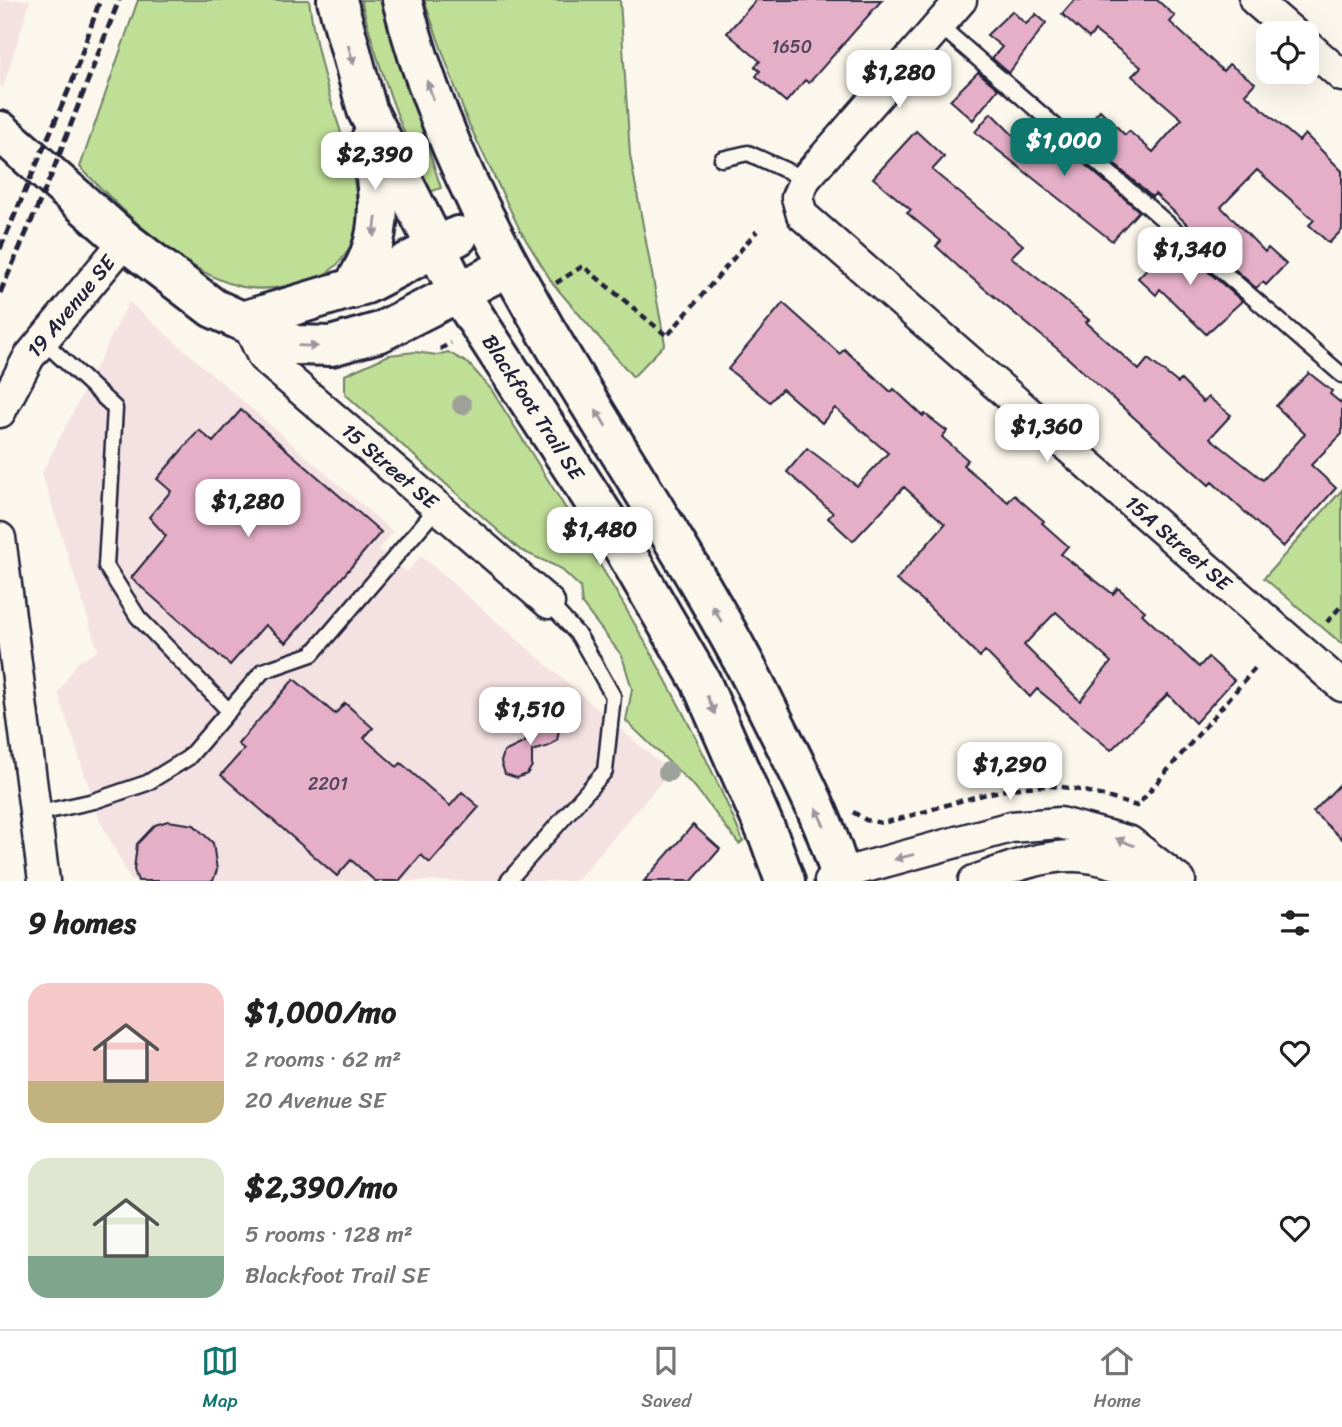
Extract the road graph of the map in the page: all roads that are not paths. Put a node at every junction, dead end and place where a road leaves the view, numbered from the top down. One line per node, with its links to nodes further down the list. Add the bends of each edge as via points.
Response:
1 (337, 0): 9 (main road, Blackfoot Trail SE, one-way to 9)
2 (402, 0): 13 (main road, one-way to 2, via 432,97)
3 (961, 0): 6 (street)
4 (1255, 0): 5 (street)
5 (1279, 21)
6 (939, 25): 12 (street); 21 (lane)
7 (1319, 55): 8 (street)
8 (1342, 75)
9 (367, 110): 15 (main road, Blackfoot Trail SE); 17 (main road, one-way to 17, via 377,225 370,254)
10 (0, 131): 14 (main road)
11 (722, 159): 12 (lane, via 748,153)
12 (801, 193): 26 (street, 15A Street SE, via 808,223)
13 (484, 221): 15 (main road); 16 (main road)
14 (125, 242): 19 (main road, via 213,308); 20 (street, 19 Avenue SE)
15 (437, 248): 17 (main road); 18 (main road, Blackfoot Trail SE)
16 (508, 267): 18 (main road); 29 (main road, one-way to 16, via 823,823 743,657)
17 (352, 289): 19 (main road)
18 (459, 293): 19 (main road, one-way to 18, via 295,345 331,346 380,332); 32 (main road, Blackfoot Trail SE, one-way to 32, via 611,527 701,682)
19 (246, 320): 23 (street, 15 Street SE, via 263,357)
20 (43, 341): 22 (street, 19 Avenue SE, via 29,357); 27 (lane, via 115,408 106,566 138,617)
21 (1342, 375)
22 (0, 412)
23 (438, 507): 25 (street, 15 Street SE); 27 (lane, via 312,654 264,671)
24 (0, 538): 28 (street)
25 (549, 603): 31 (lane, via 579,636 613,696 605,771)
26 (1342, 686)
27 (229, 711): 28 (lane, via 188,758 147,783)
28 (35, 814): 30 (street)
29 (837, 879): 35 (street, one-way to 29, via 1130,842 1060,823 1011,827)
30 (44, 881)
31 (508, 881)
32 (785, 881)
33 (974, 881): 34 (street, via 1022,863 1075,856 1125,866)
34 (1165, 881)
35 (1180, 881)

